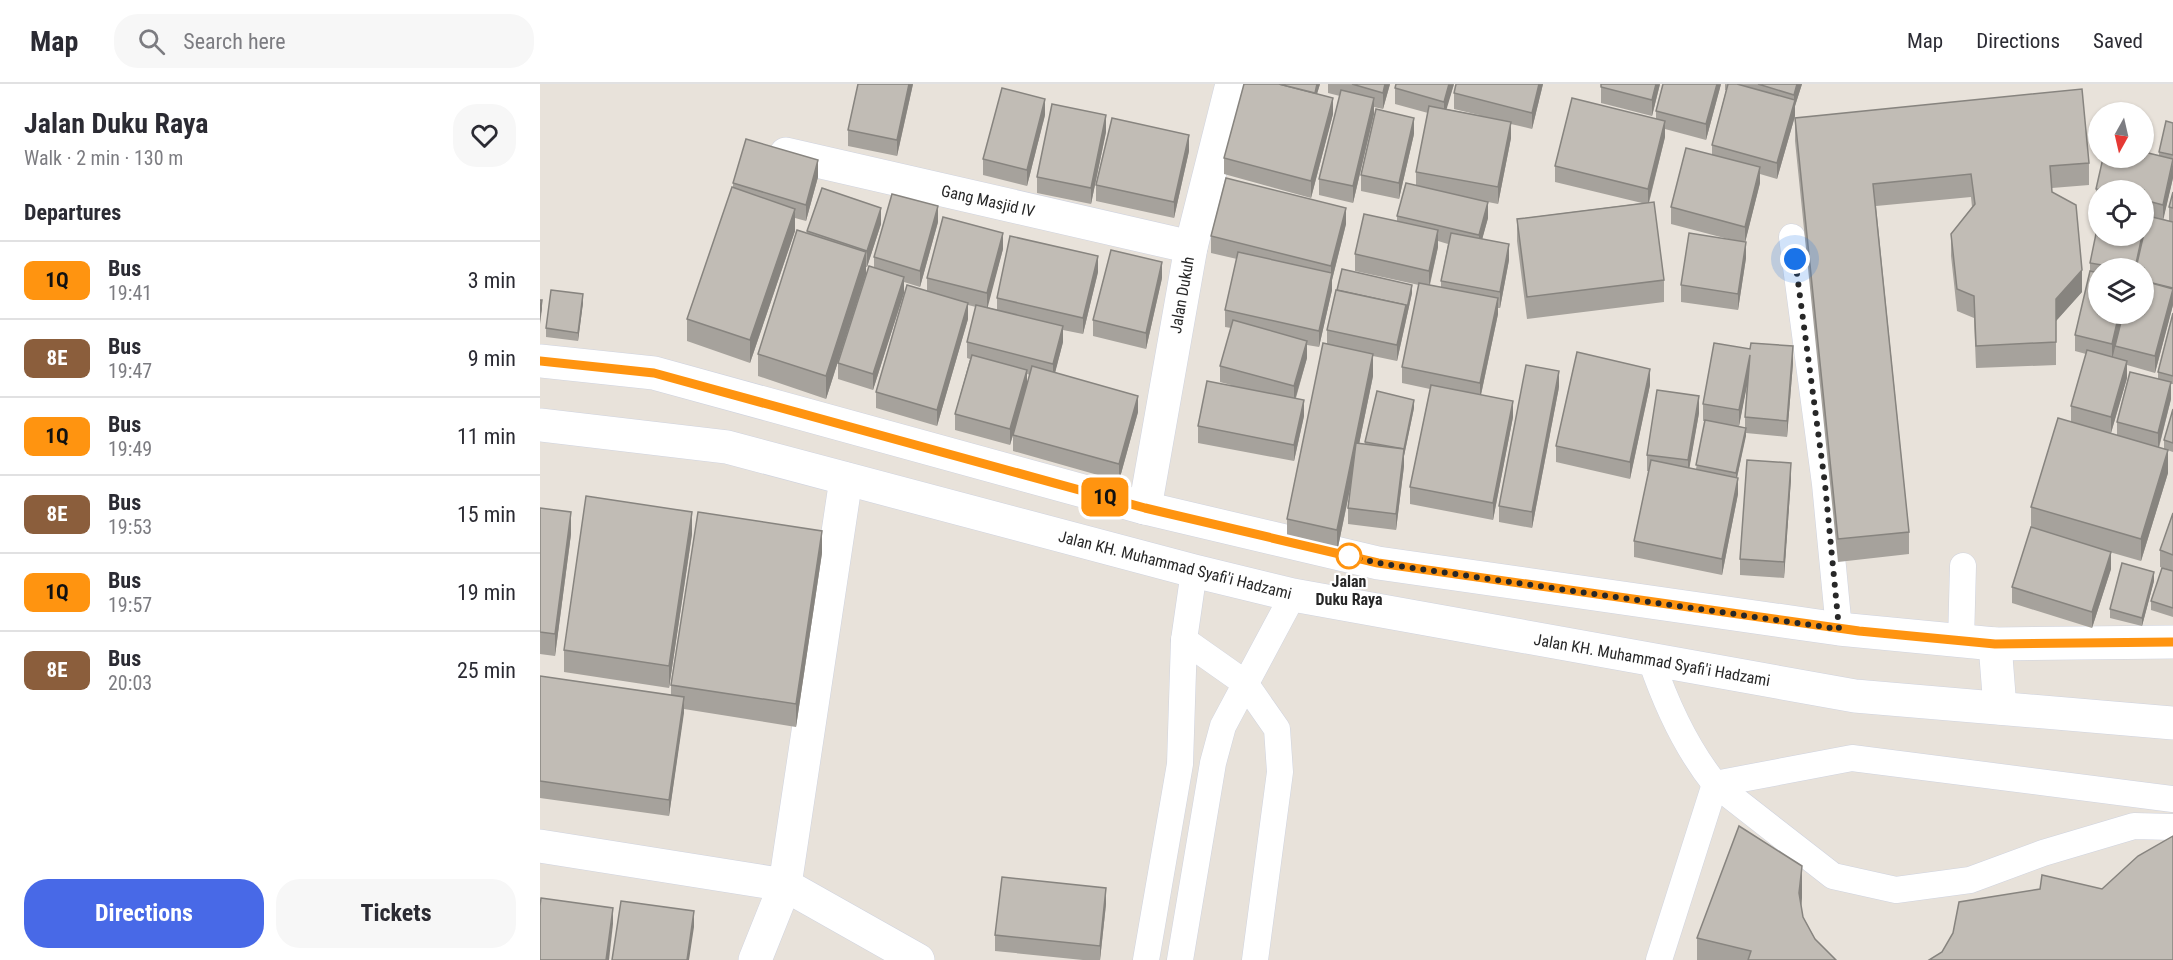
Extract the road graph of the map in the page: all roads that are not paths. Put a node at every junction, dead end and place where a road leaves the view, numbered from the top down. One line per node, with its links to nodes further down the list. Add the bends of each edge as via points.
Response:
1 (1232, 84): 4 (main road, Jalan Dukuh)
2 (786, 154): 4 (main road, Gang Masjid IV)
3 (1792, 237): 12 (lane, via 1825,484)
4 (1191, 247): 8 (main road, Jalan Dukuh)
5 (540, 361): 8 (main road, via 654,373)
6 (540, 425): 7 (main road, Jalan KH. Muhammad Syafi'i Hadzami, via 727,447)
7 (846, 479): 10 (main road, Jalan KH. Muhammad Syafi'i Hadzami); 25 (main road)
8 (1145, 508): 12 (main road, via 1378,563)
9 (1963, 566): 14 (lane)
10 (1194, 571): 11 (main road, Jalan KH. Muhammad Syafi'i Hadzami); 13 (lane)
11 (1293, 595): 17 (main road, Jalan KH. Muhammad Syafi'i Hadzami); 18 (lane)
12 (1839, 629): 14 (main road)
13 (1184, 640): 18 (lane); 28 (lane, via 1180,764)
14 (1961, 641): 16 (main road)
15 (2173, 642): 16 (main road)
16 (1995, 644): 19 (main road)
17 (1651, 660): 19 (main road, Jalan KH. Muhammad Syafi'i Hadzami, via 1855,696); 21 (lane, via 1665,701)
18 (1245, 683): 29 (lane, via 1223,726 1213,763); 30 (lane, via 1277,729 1280,771)
19 (2000, 708): 20 (main road, Jalan KH. Muhammad Syafi'i Hadzami)
20 (2173, 723)
21 (1715, 784): 22 (lane, via 1852,758); 23 (lane, via 1833,876 1896,890 1970,880 2134,826); 31 (lane)
22 (2173, 799)
23 (2173, 827)
24 (540, 846): 25 (main road)
25 (785, 885): 26 (main road); 27 (main road)
26 (755, 960)
27 (918, 960)
28 (1146, 960)
29 (1180, 960)
30 (1255, 960)
31 (1659, 960)

